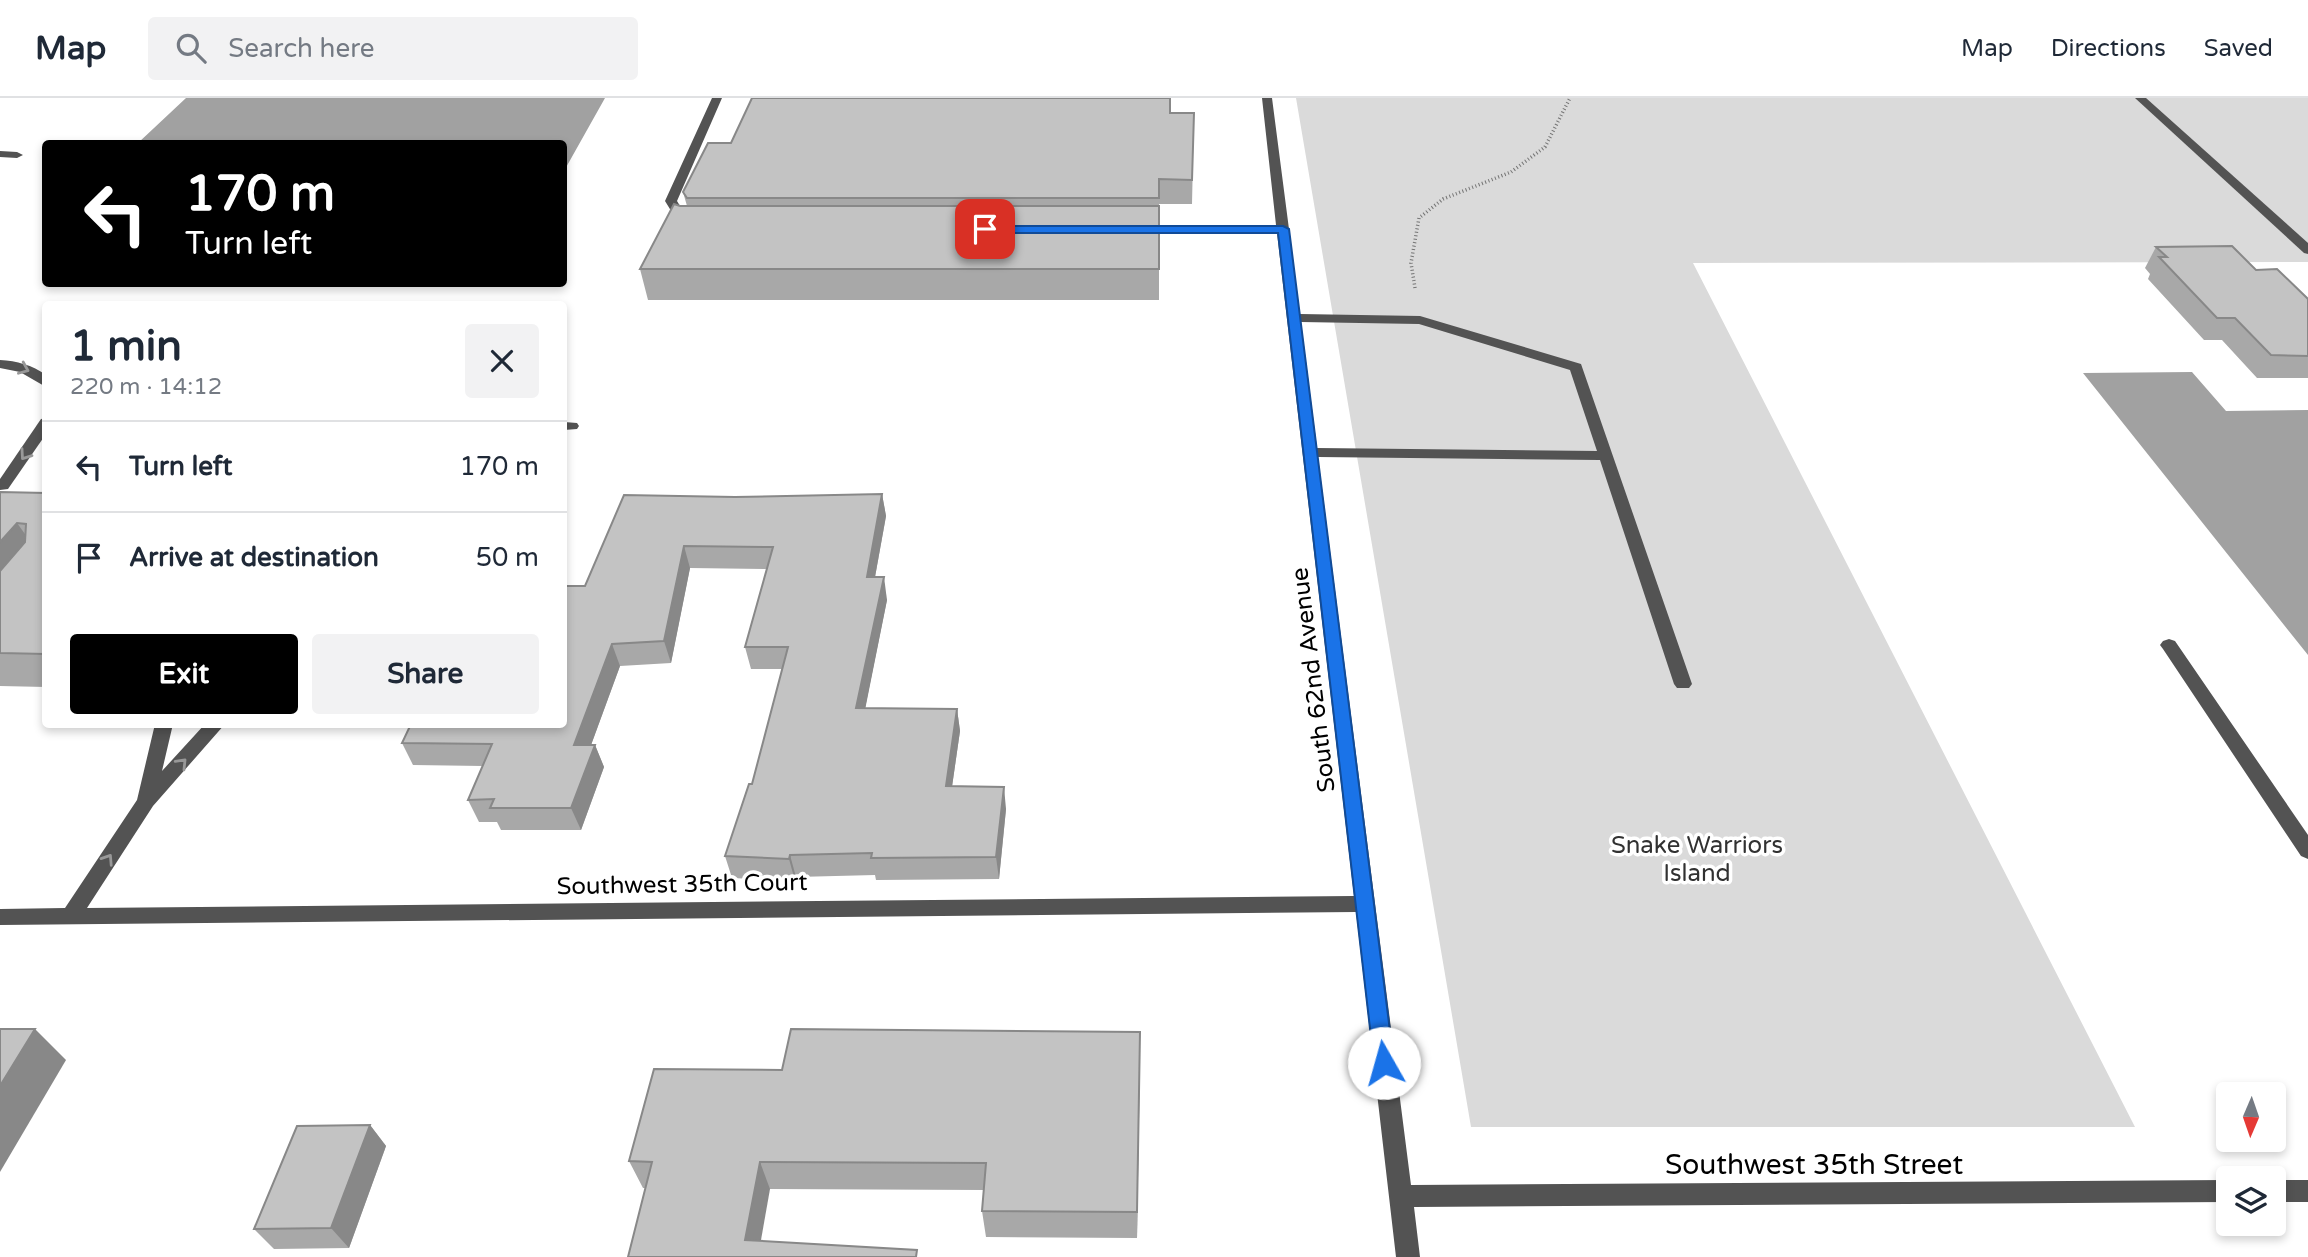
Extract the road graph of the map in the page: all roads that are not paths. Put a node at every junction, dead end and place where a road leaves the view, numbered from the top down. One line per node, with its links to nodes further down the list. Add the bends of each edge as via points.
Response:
1 (717, 98): 6 (street, via 671,201 687,229)
2 (1267, 98): 8 (street, South 62nd Avenue)
3 (2140, 98): 9 (street)
4 (0, 155): 5 (street)
5 (17, 155)
6 (701, 229)
7 (1117, 229): 8 (street)
8 (1283, 229): 10 (street, South 62nd Avenue)
9 (2308, 250)
10 (1294, 317): 14 (street, South 62nd Avenue); 15 (street, via 1420,320 1576,368)
11 (0, 364): 12 (street, one-way to 12)
12 (42, 378)
13 (42, 428): 16 (street, one-way to 16)
14 (1310, 452): 15 (street); 23 (street, South 62nd Avenue)
15 (1606, 456): 18 (street)
16 (1, 489)
17 (2169, 645): 22 (street)
18 (1683, 684)
19 (163, 728): 21 (street)
20 (212, 728): 21 (street, one-way to 20)
21 (146, 801): 24 (street, one-way to 21)
22 (2308, 851)
23 (1365, 904): 24 (street, Southwest 35th Court); 29 (street, South 62nd Avenue)
24 (71, 916): 25 (street, Southwest 35th Court)
25 (0, 917)
26 (2216, 1191): 29 (street, Southwest 35th Street)
27 (2286, 1191): 28 (street)
28 (2308, 1191)
29 (1400, 1196): 30 (street, South 62nd Avenue)
30 (1408, 1257)

